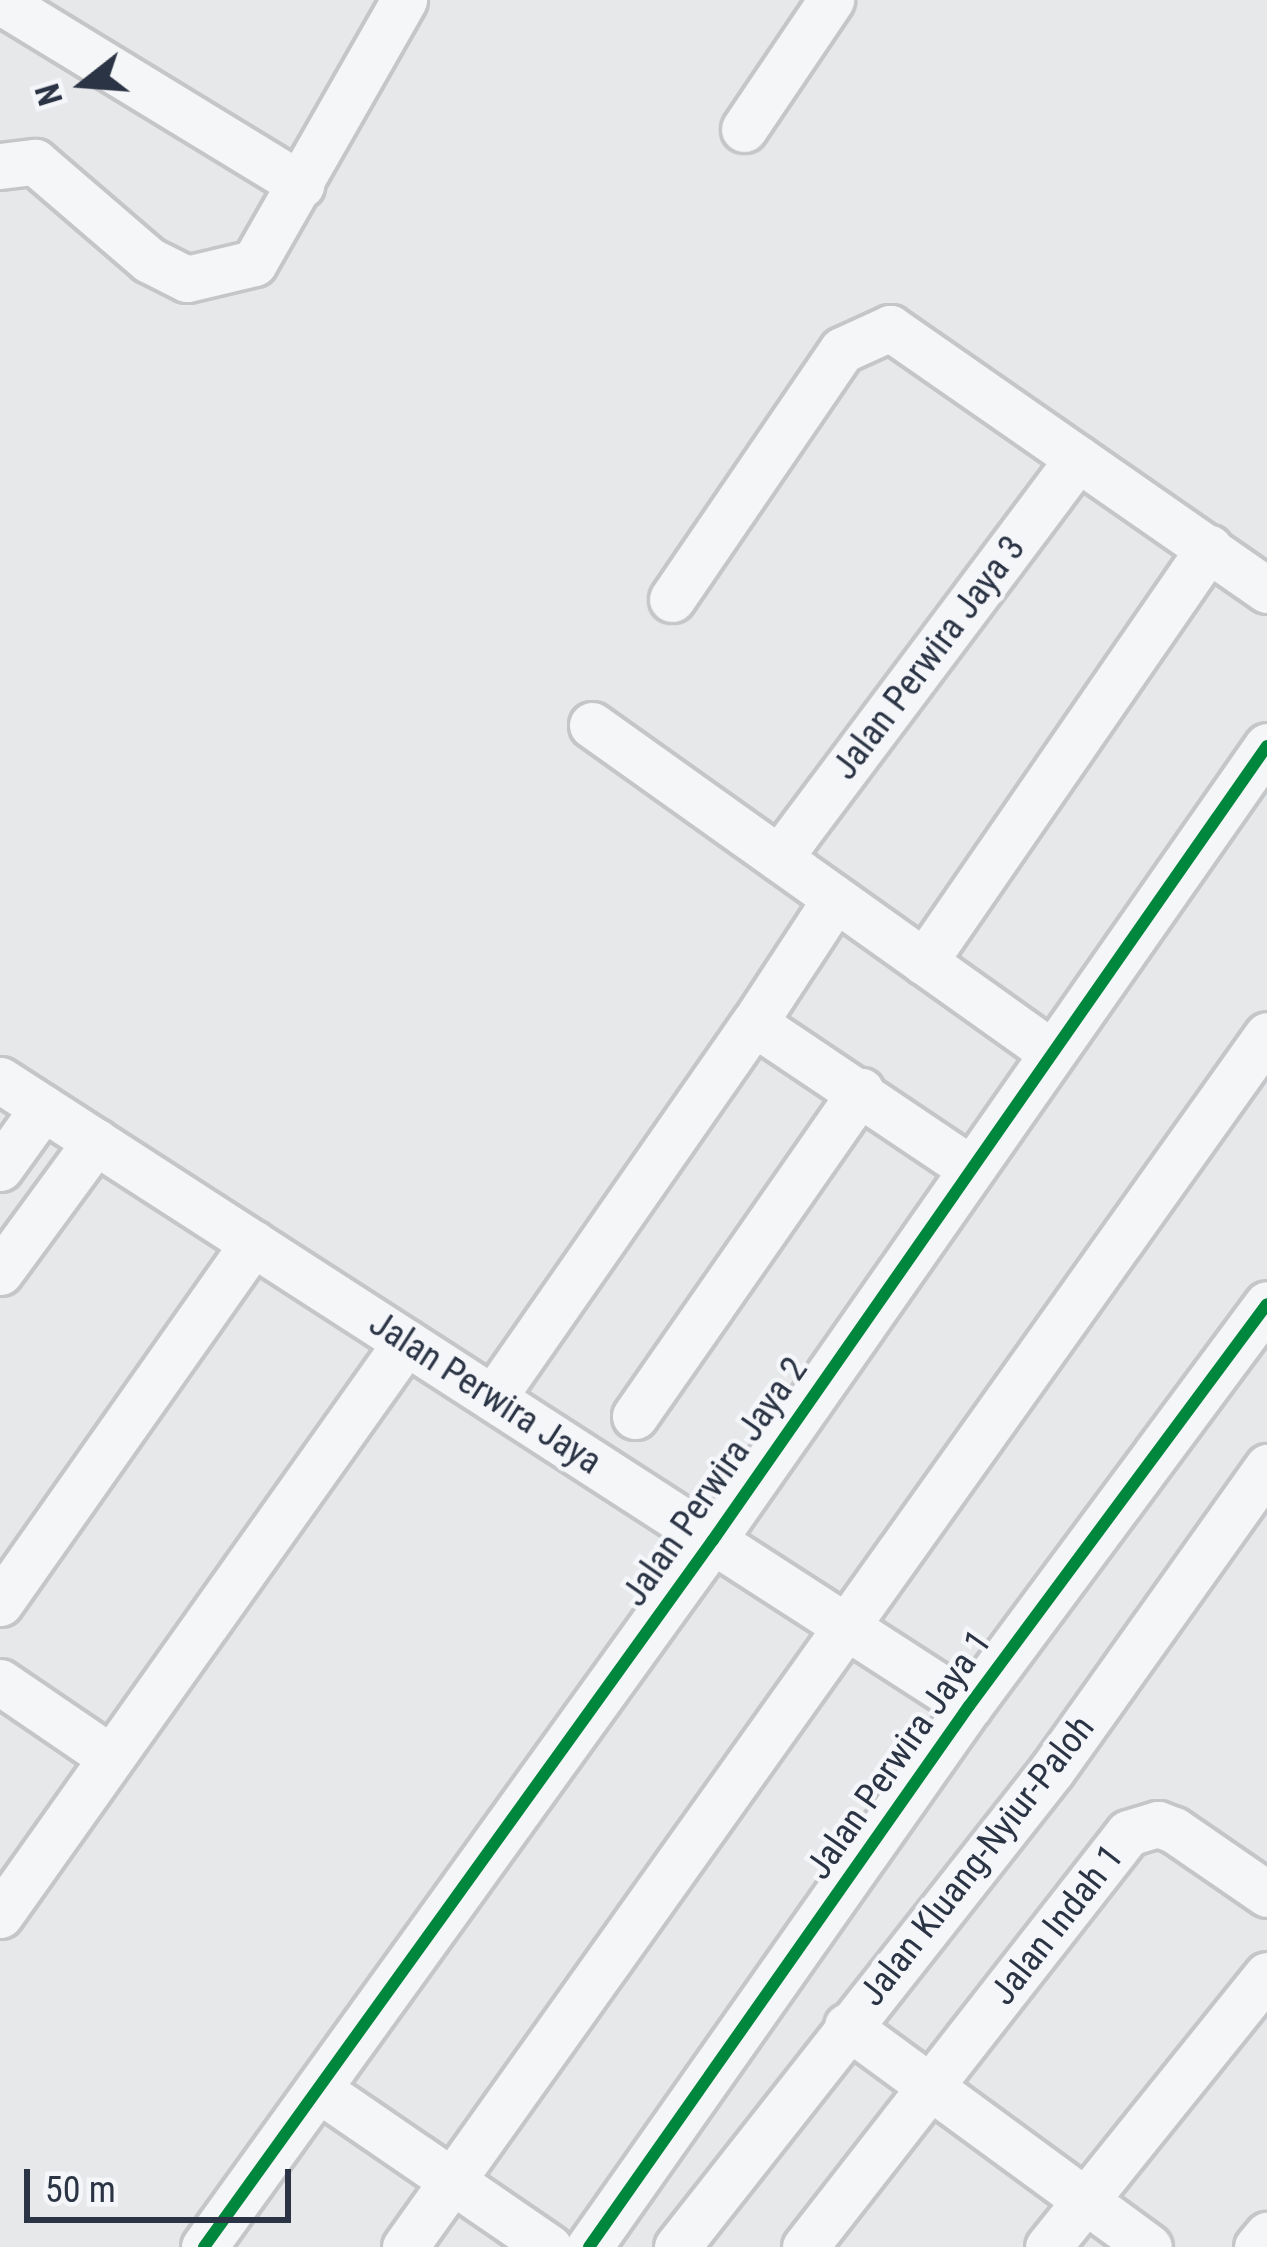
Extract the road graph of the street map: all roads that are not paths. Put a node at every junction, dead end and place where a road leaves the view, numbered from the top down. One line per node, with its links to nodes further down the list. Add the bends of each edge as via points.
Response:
1 (404, 0): 6 (street)
2 (831, 0): 4 (street)
3 (0, 1): 6 (street)
4 (744, 129)
5 (0, 166): 6 (street, via 35,162 148,260 188,279 254,263)
6 (301, 185)
7 (1078, 458): 8 (street); 10 (street, via 890,328 842,350); 13 (street, Jalan Perwira Jaya 3)
8 (1209, 548): 9 (street); 15 (street)
9 (1267, 590)
10 (672, 599)
11 (592, 725): 13 (street)
12 (1267, 746): 18 (street, Jalan Perwira Jaya 2)
13 (779, 858): 14 (street)
14 (836, 899): 15 (street); 16 (street)
15 (924, 962): 18 (street)
16 (754, 1022): 20 (street); 29 (street)
17 (1267, 1035): 34 (street)
18 (1051, 1052): 23 (street, Jalan Perwira Jaya 2)
19 (0, 1080): 21 (street, Jalan Perwira Jaya)
20 (861, 1091): 23 (street); 30 (street)
21 (43, 1108): 22 (street, Jalan Perwira Jaya); 24 (street)
22 (96, 1142): 25 (street, Jalan Perwira Jaya); 26 (street)
23 (968, 1167): 32 (street, Jalan Perwira Jaya 2)
24 (0, 1168)
25 (253, 1243): 28 (street, Jalan Perwira Jaya); 33 (street)
26 (0, 1273)
27 (1267, 1304): 36 (street, Jalan Perwira Jaya 1)
28 (406, 1342): 29 (street, Jalan Perwira Jaya); 37 (street)
29 (493, 1398): 32 (street, Jalan Perwira Jaya)
30 (635, 1416)
31 (1267, 1467): 41 (street, Jalan Kluang-Nyiur-Paloh, via 1052,1770)
32 (713, 1540): 34 (street, Jalan Perwira Jaya); 43 (street, Jalan Perwira Jaya 2)
33 (0, 1604)
34 (848, 1627): 36 (street, Jalan Perwira Jaya); 44 (street)
35 (0, 1682): 37 (street)
36 (969, 1706): 50 (street, Jalan Perwira Jaya 1)
37 (110, 1757): 38 (street)
38 (6, 1894)
39 (1267, 1894): 42 (street, Jalan Indah 1, via 1174,1830 1158,1824 1128,1833)
40 (1267, 1975): 45 (street)
41 (847, 2026): 42 (street); 51 (street, Jalan Kluang-Nyiur-Paloh)
42 (931, 2087): 45 (street); 52 (street, Jalan Indah 1)
43 (319, 2089): 44 (street); 47 (street, Jalan Perwira Jaya 2)
44 (455, 2180): 48 (street); 49 (street)
45 (1086, 2201): 53 (street); 54 (street)
46 (1267, 2235): 55 (street)
47 (204, 2247)
48 (405, 2247)
49 (549, 2247)
50 (589, 2247)
51 (677, 2247)
52 (805, 2247)
53 (1048, 2247)
54 (1149, 2247)
55 (1257, 2247)

